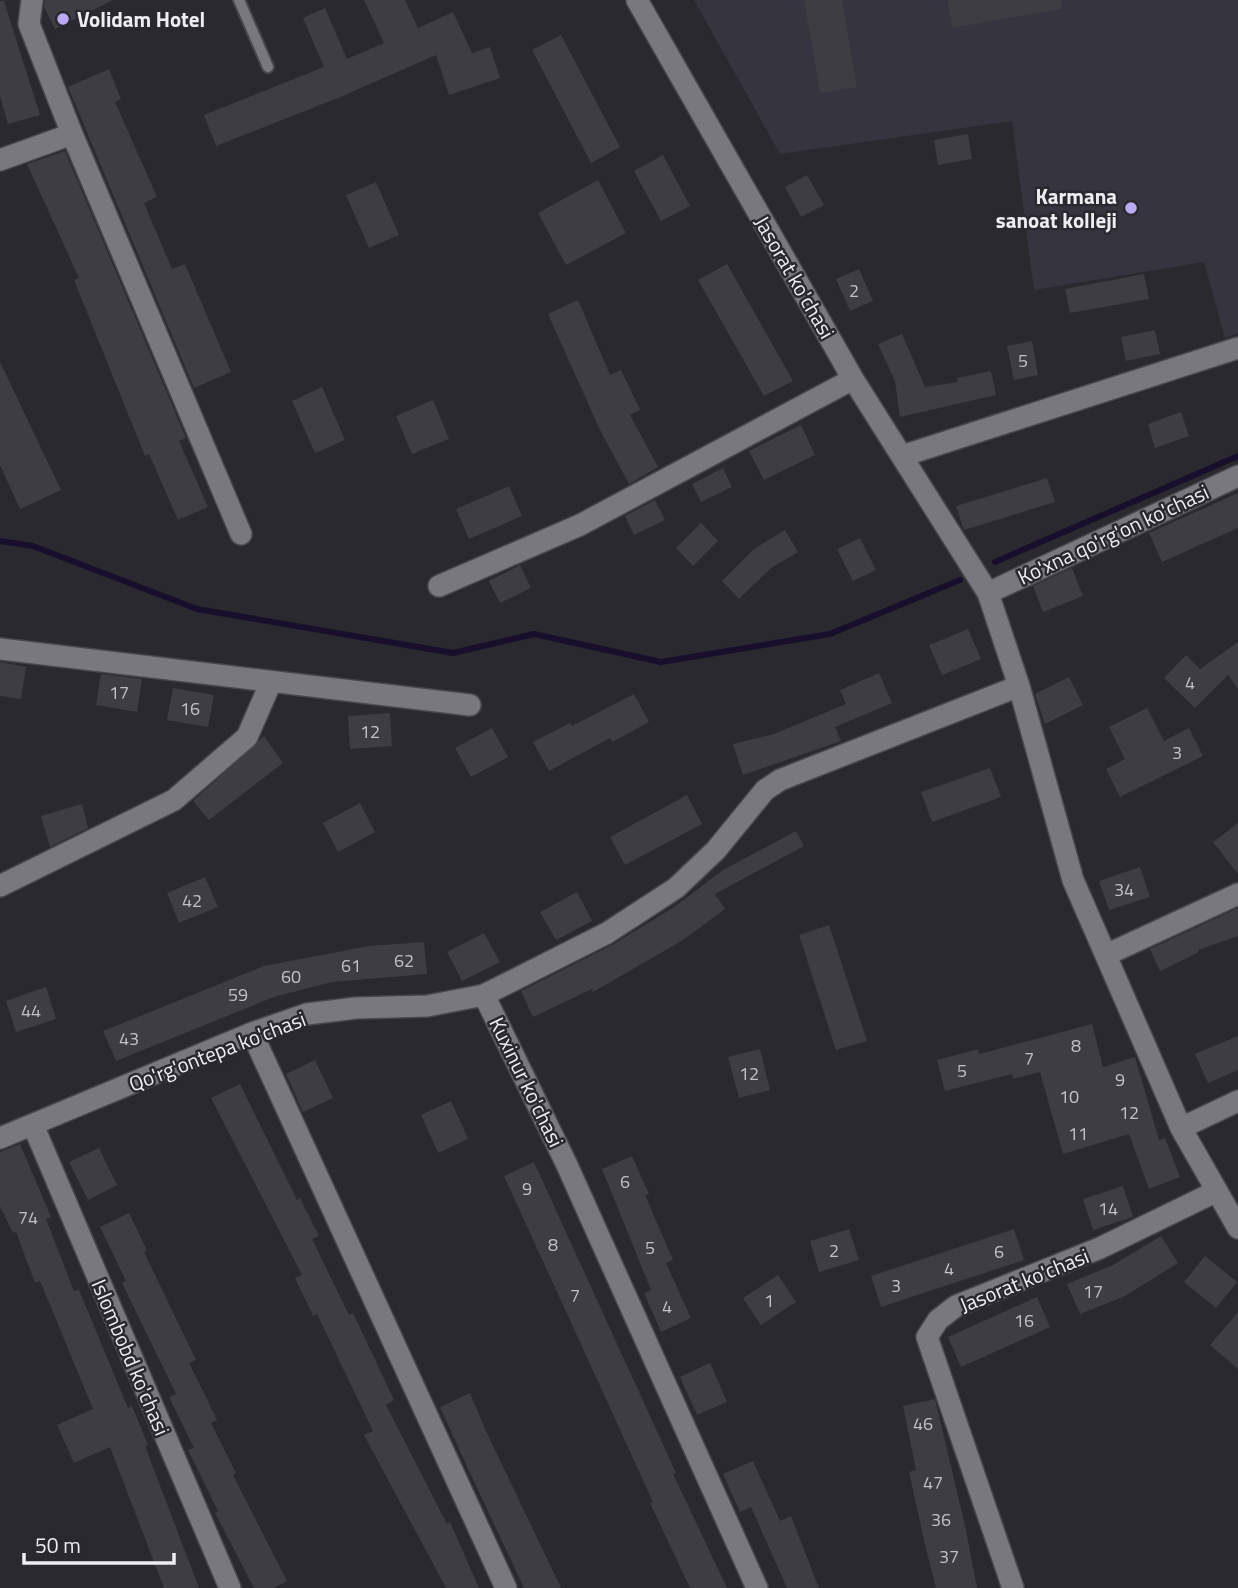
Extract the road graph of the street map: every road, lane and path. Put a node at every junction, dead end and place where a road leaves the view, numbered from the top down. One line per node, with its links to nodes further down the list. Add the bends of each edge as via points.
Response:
1 (32, 0): 5 (street, via 29,24)
2 (239, 0): 4 (lane)
3 (636, 0): 8 (street, Jasorat ko'chasi)
4 (268, 68)
5 (72, 134): 6 (street); 11 (street)
6 (0, 160)
7 (1238, 348): 9 (street)
8 (853, 379): 9 (street, Jasorat ko'chasi); 12 (street, via 580,525)
9 (902, 456): 13 (street, Jasorat ko'chasi)
10 (1238, 476): 13 (street, Ko'xna qo'rg'on ko'chasi)
11 (241, 534)
12 (439, 586)
13 (988, 593): 16 (street, Jasorat ko'chasi)
14 (0, 649): 15 (street)
15 (271, 682): 17 (street); 18 (street, via 247,737 174,800)
16 (1019, 686): 20 (street, Jasorat ko'chasi, via 1073,880); 21 (street, Kuxinur ko'chasi, via 780,780 765,790 716,850 676,888 607,933)
17 (470, 705)
18 (0, 886)
19 (1238, 894): 20 (street)
20 (1106, 954): 25 (street, Jasorat ko'chasi)
21 (484, 995): 22 (street, Qo'rg'ontepa ko'chasi, via 427,1006 307,1014); 31 (street, Kuxinur ko'chasi, via 572,1176)
22 (252, 1033): 24 (street, Qo'rg'ontepa ko'chasi); 30 (street)
23 (1238, 1101): 25 (street)
24 (33, 1125): 26 (street, Qo'rg'ontepa ko'chasi); 29 (street, Islombobd ko'chasi)
25 (1181, 1128): 27 (street, Jasorat ko'chasi)
26 (0, 1138)
27 (1217, 1191): 28 (street, Jasorat ko'chasi); 32 (street, Jasorat ko'chasi, via 1100,1248 956,1306 938,1320 927,1337)
28 (1238, 1228)
29 (230, 1588)
30 (506, 1588)
31 (757, 1588)
32 (1013, 1588)

